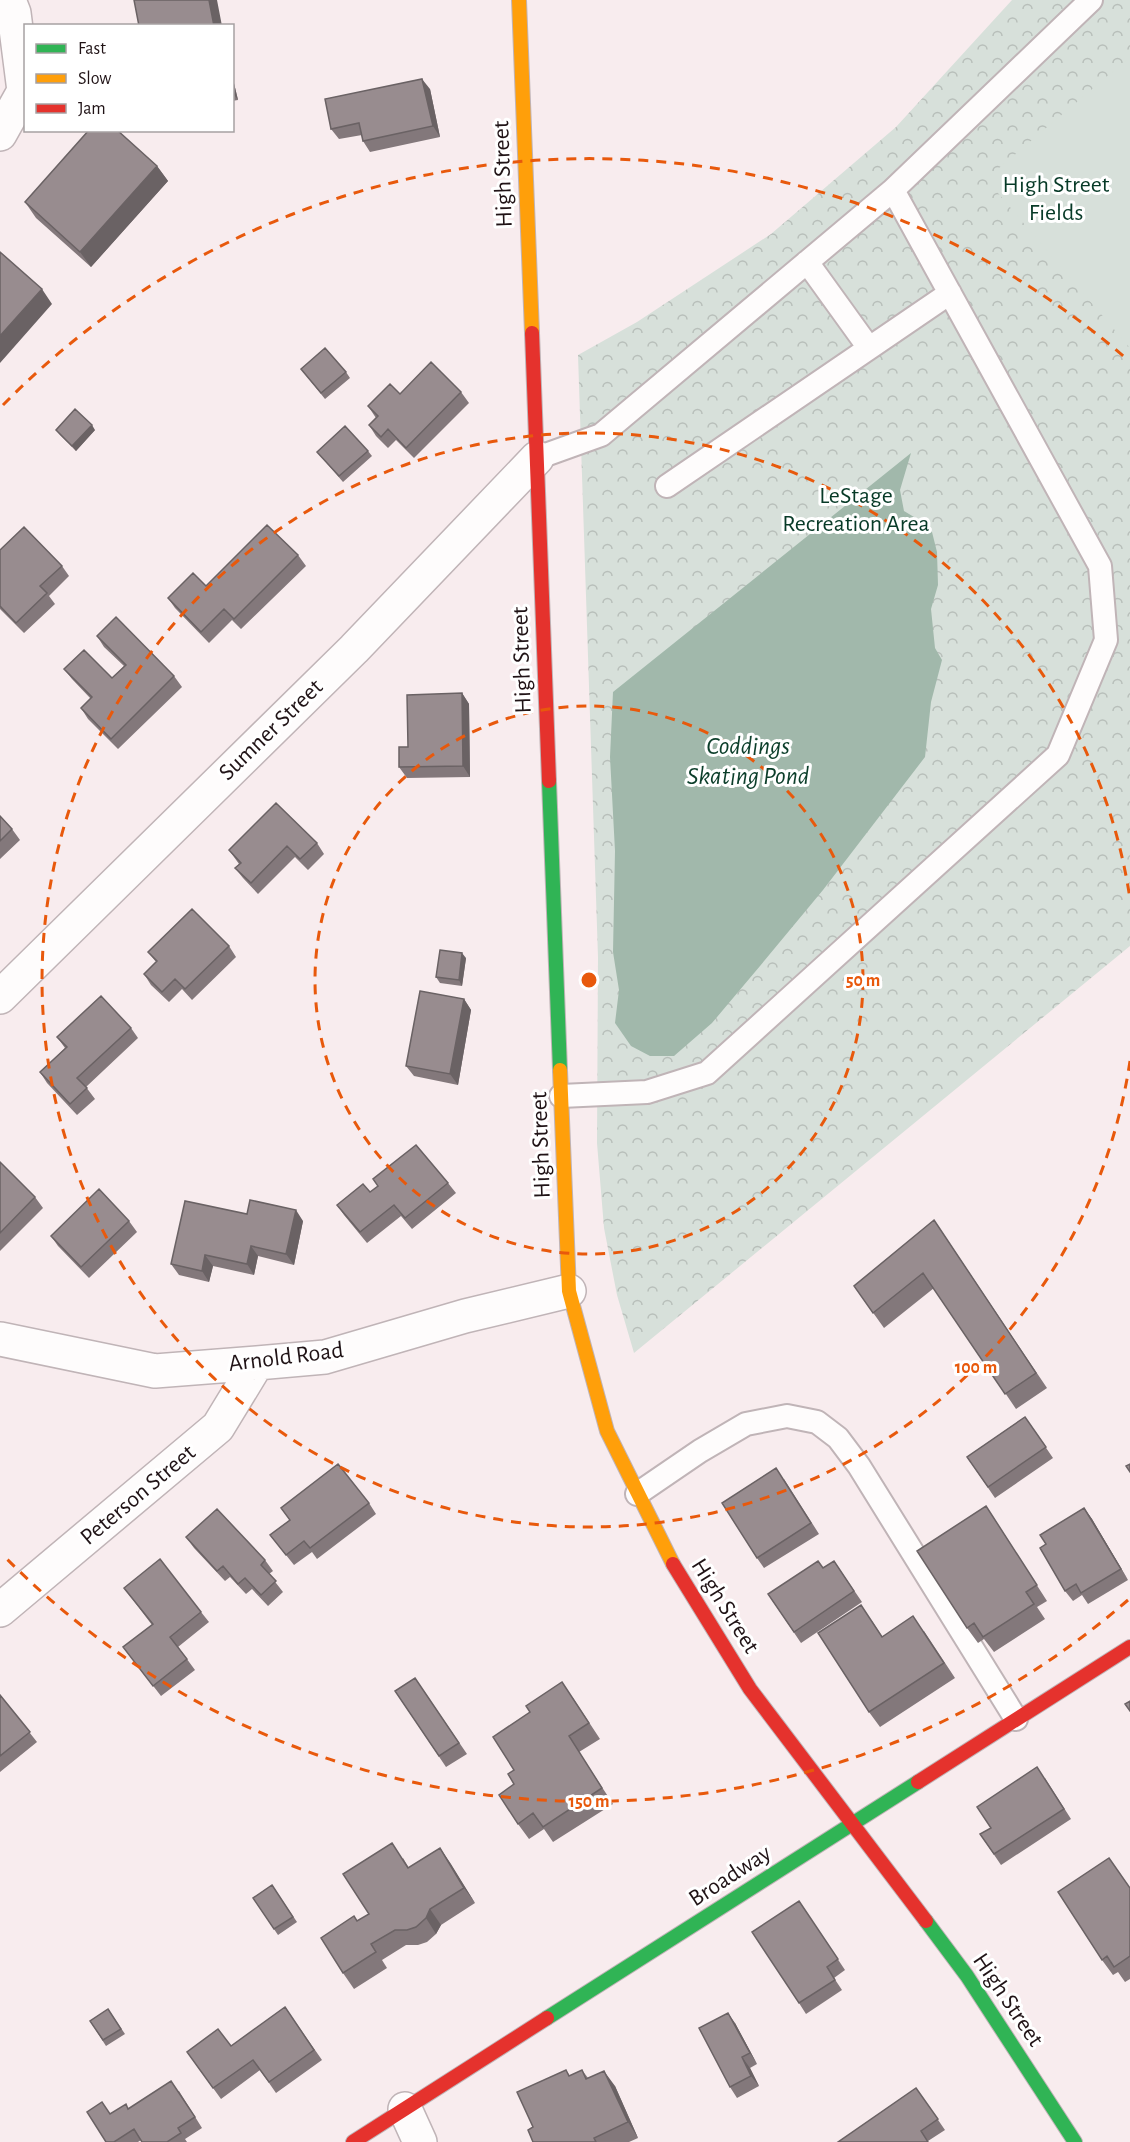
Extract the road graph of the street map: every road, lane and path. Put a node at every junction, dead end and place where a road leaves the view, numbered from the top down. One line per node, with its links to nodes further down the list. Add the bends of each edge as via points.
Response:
1 (9, 0): 4 (street, via 24,91)
2 (519, 0): 9 (street, High Street)
3 (1091, 0): 5 (lane)
4 (0, 134)
5 (893, 190): 6 (lane); 7 (lane)
6 (807, 262): 8 (lane); 9 (lane, via 601,435)
7 (950, 293): 8 (lane); 12 (lane, via 1100,566 1106,640 1058,755 707,1073 647,1092)
8 (869, 348): 10 (lane)
9 (537, 458): 11 (street, Sumner Street, via 354,650); 12 (street, High Street)
10 (668, 486)
11 (0, 997)
12 (561, 1096): 13 (street, High Street)
13 (568, 1291): 15 (street, Arnold Road, via 325,1357); 16 (street, High Street, via 607,1431)
14 (0, 1339): 15 (street, Arnold Road, via 154,1371)
15 (257, 1363): 17 (street, Peterson Street, via 218,1427)
16 (637, 1494): 19 (lane, via 746,1424 786,1416 817,1422 838,1438 859,1466); 20 (street, High Street, via 670,1560 750,1689)
17 (0, 1610)
18 (1130, 1647): 19 (street, Broadway)
19 (1016, 1719): 20 (street, Broadway)
20 (853, 1823): 21 (street, Broadway); 24 (street, High Street, via 967,1976)
21 (405, 2109): 22 (street, Broadway); 23 (street)
22 (354, 2142)
23 (420, 2142)
24 (1075, 2142)

